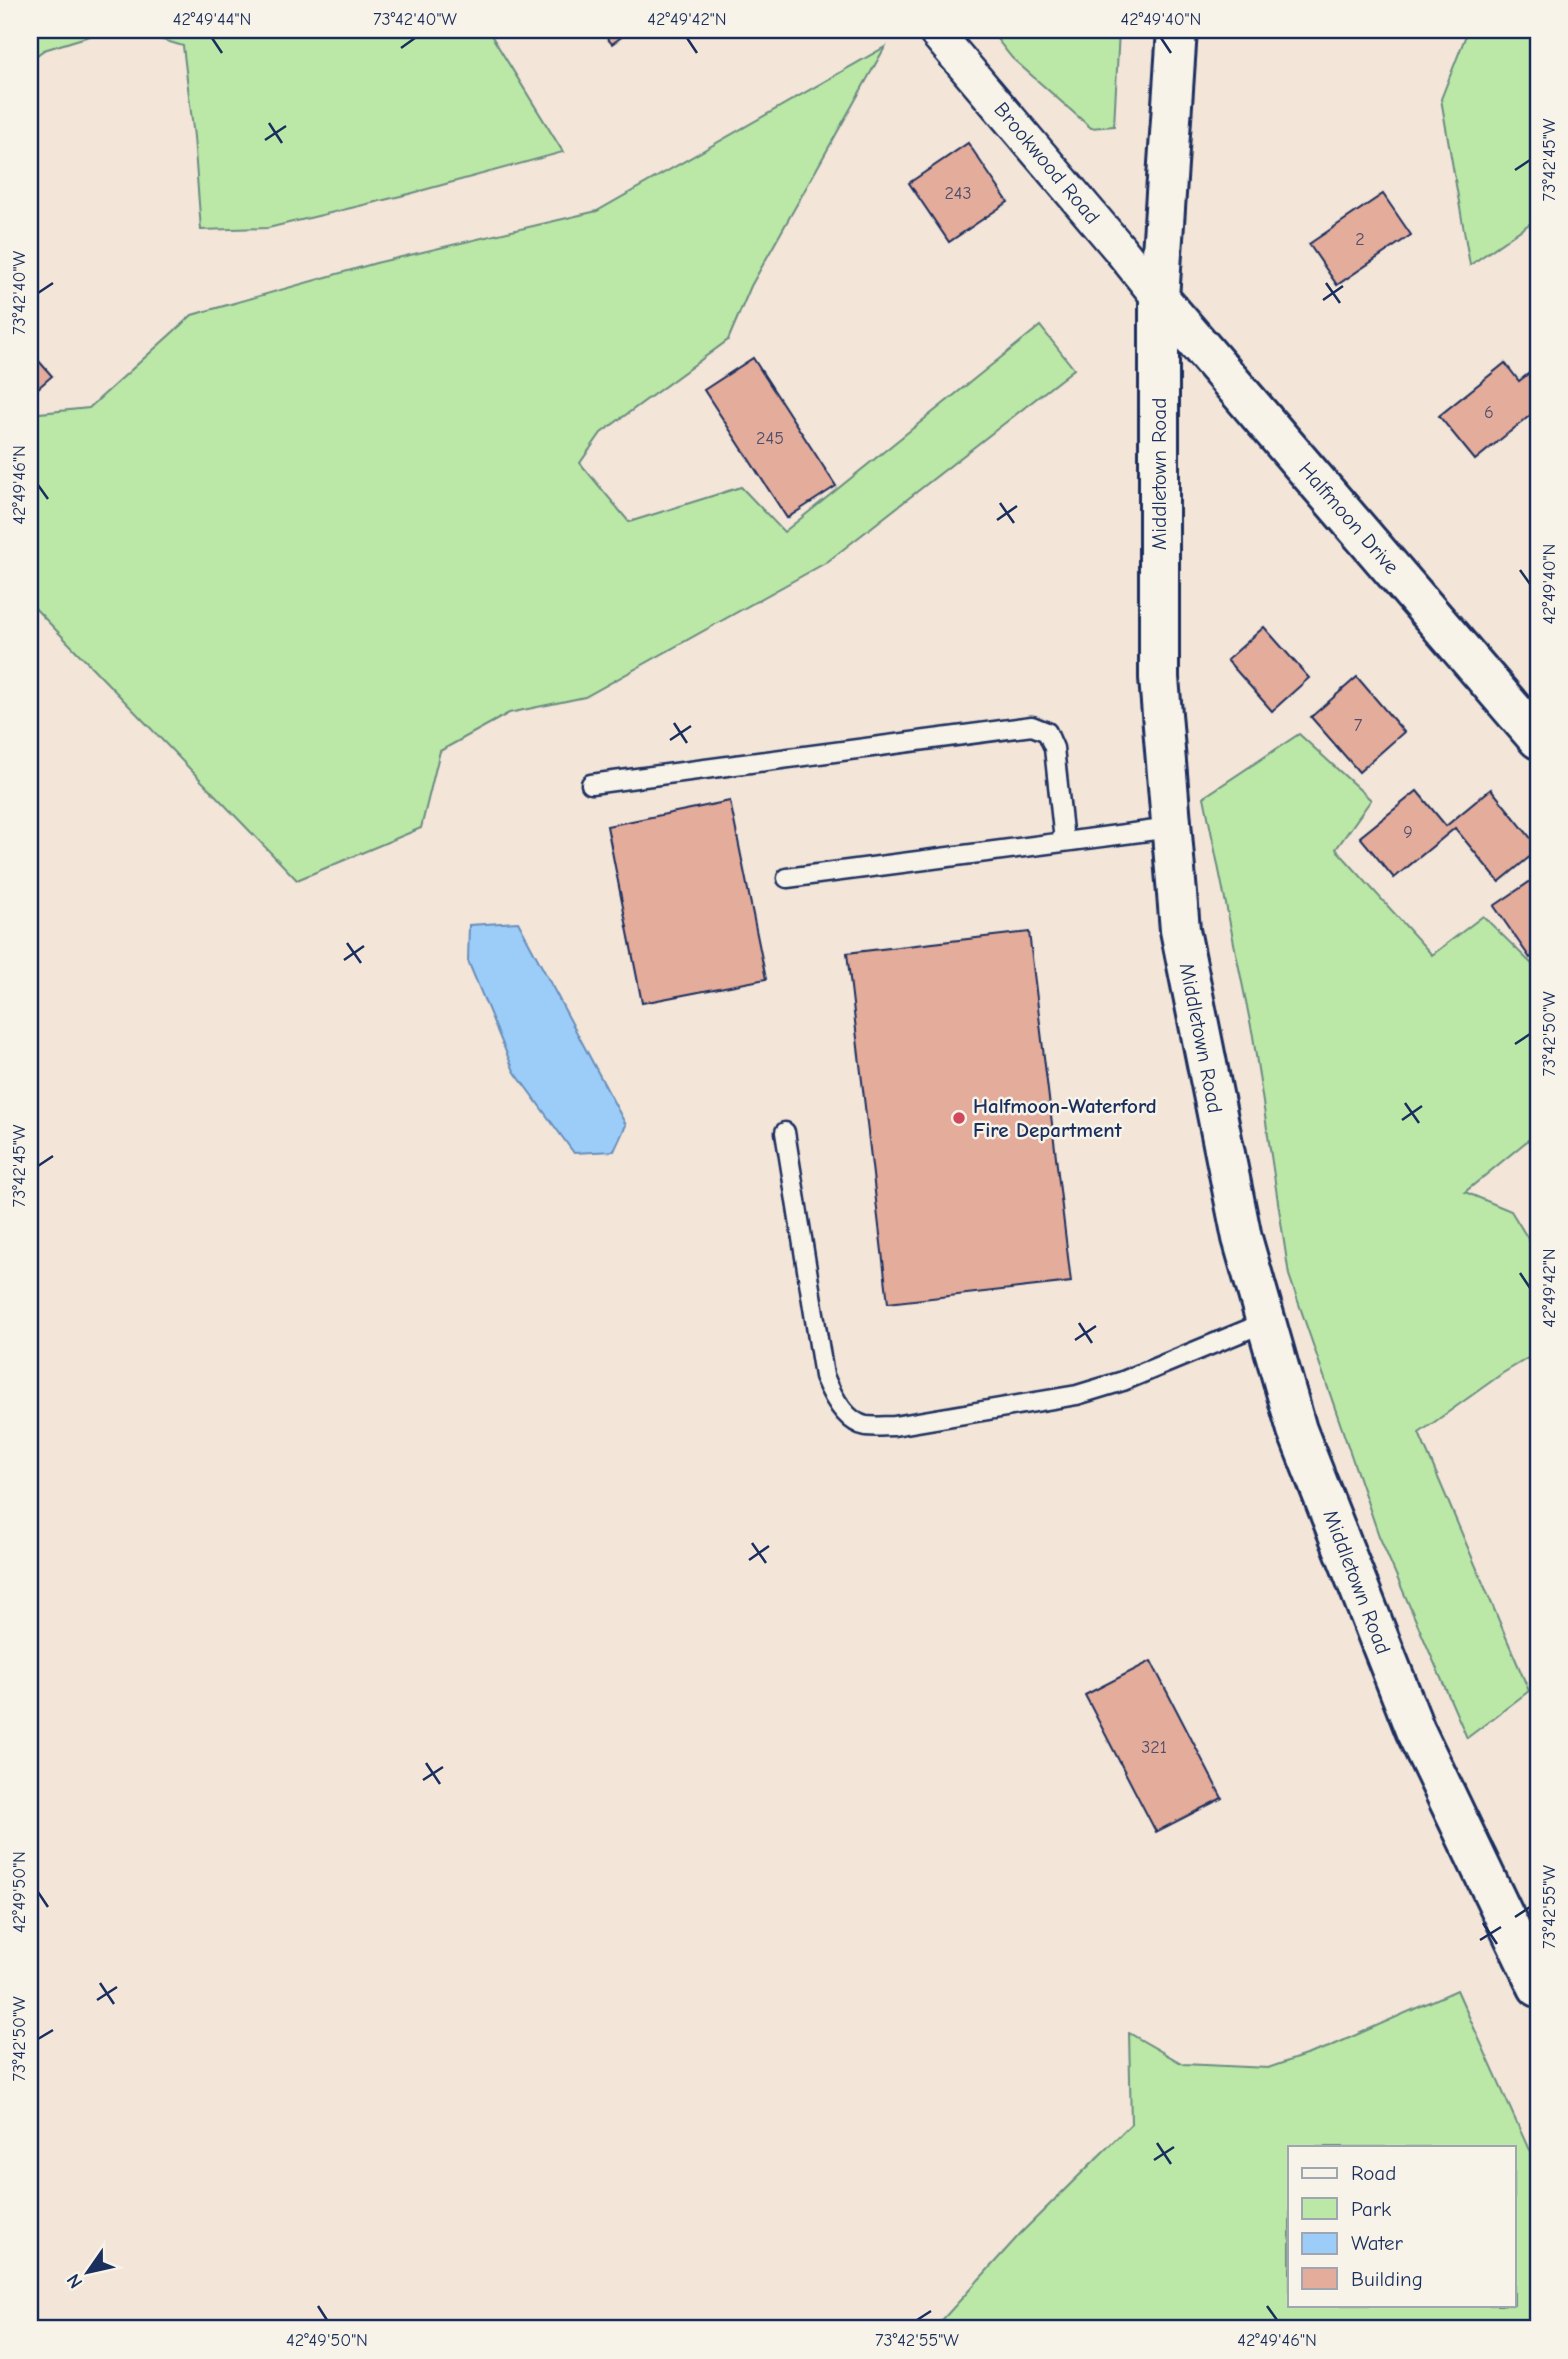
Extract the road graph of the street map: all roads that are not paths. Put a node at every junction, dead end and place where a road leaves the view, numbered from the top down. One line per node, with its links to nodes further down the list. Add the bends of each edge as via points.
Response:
1 (934, 30): 3 (street, Brookwood Road)
2 (1177, 30): 3 (street, Middletown Road)
3 (1159, 298): 4 (street, Halfmoon Drive); 6 (street, Middletown Road, via 1159,678)
4 (1538, 738)
5 (591, 784): 7 (lane, via 1032,726 1047,732 1054,748)
6 (1171, 828): 7 (lane); 10 (street, Middletown Road, via 1180,930 1242,1238)
7 (1065, 841): 8 (lane)
8 (787, 878)
9 (785, 1132): 10 (lane, via 824,1376 846,1413 863,1426 894,1426 1077,1395 1123,1381)
10 (1266, 1322): 11 (street, Middletown Road, via 1297,1430 1415,1730)
11 (1538, 1987)

